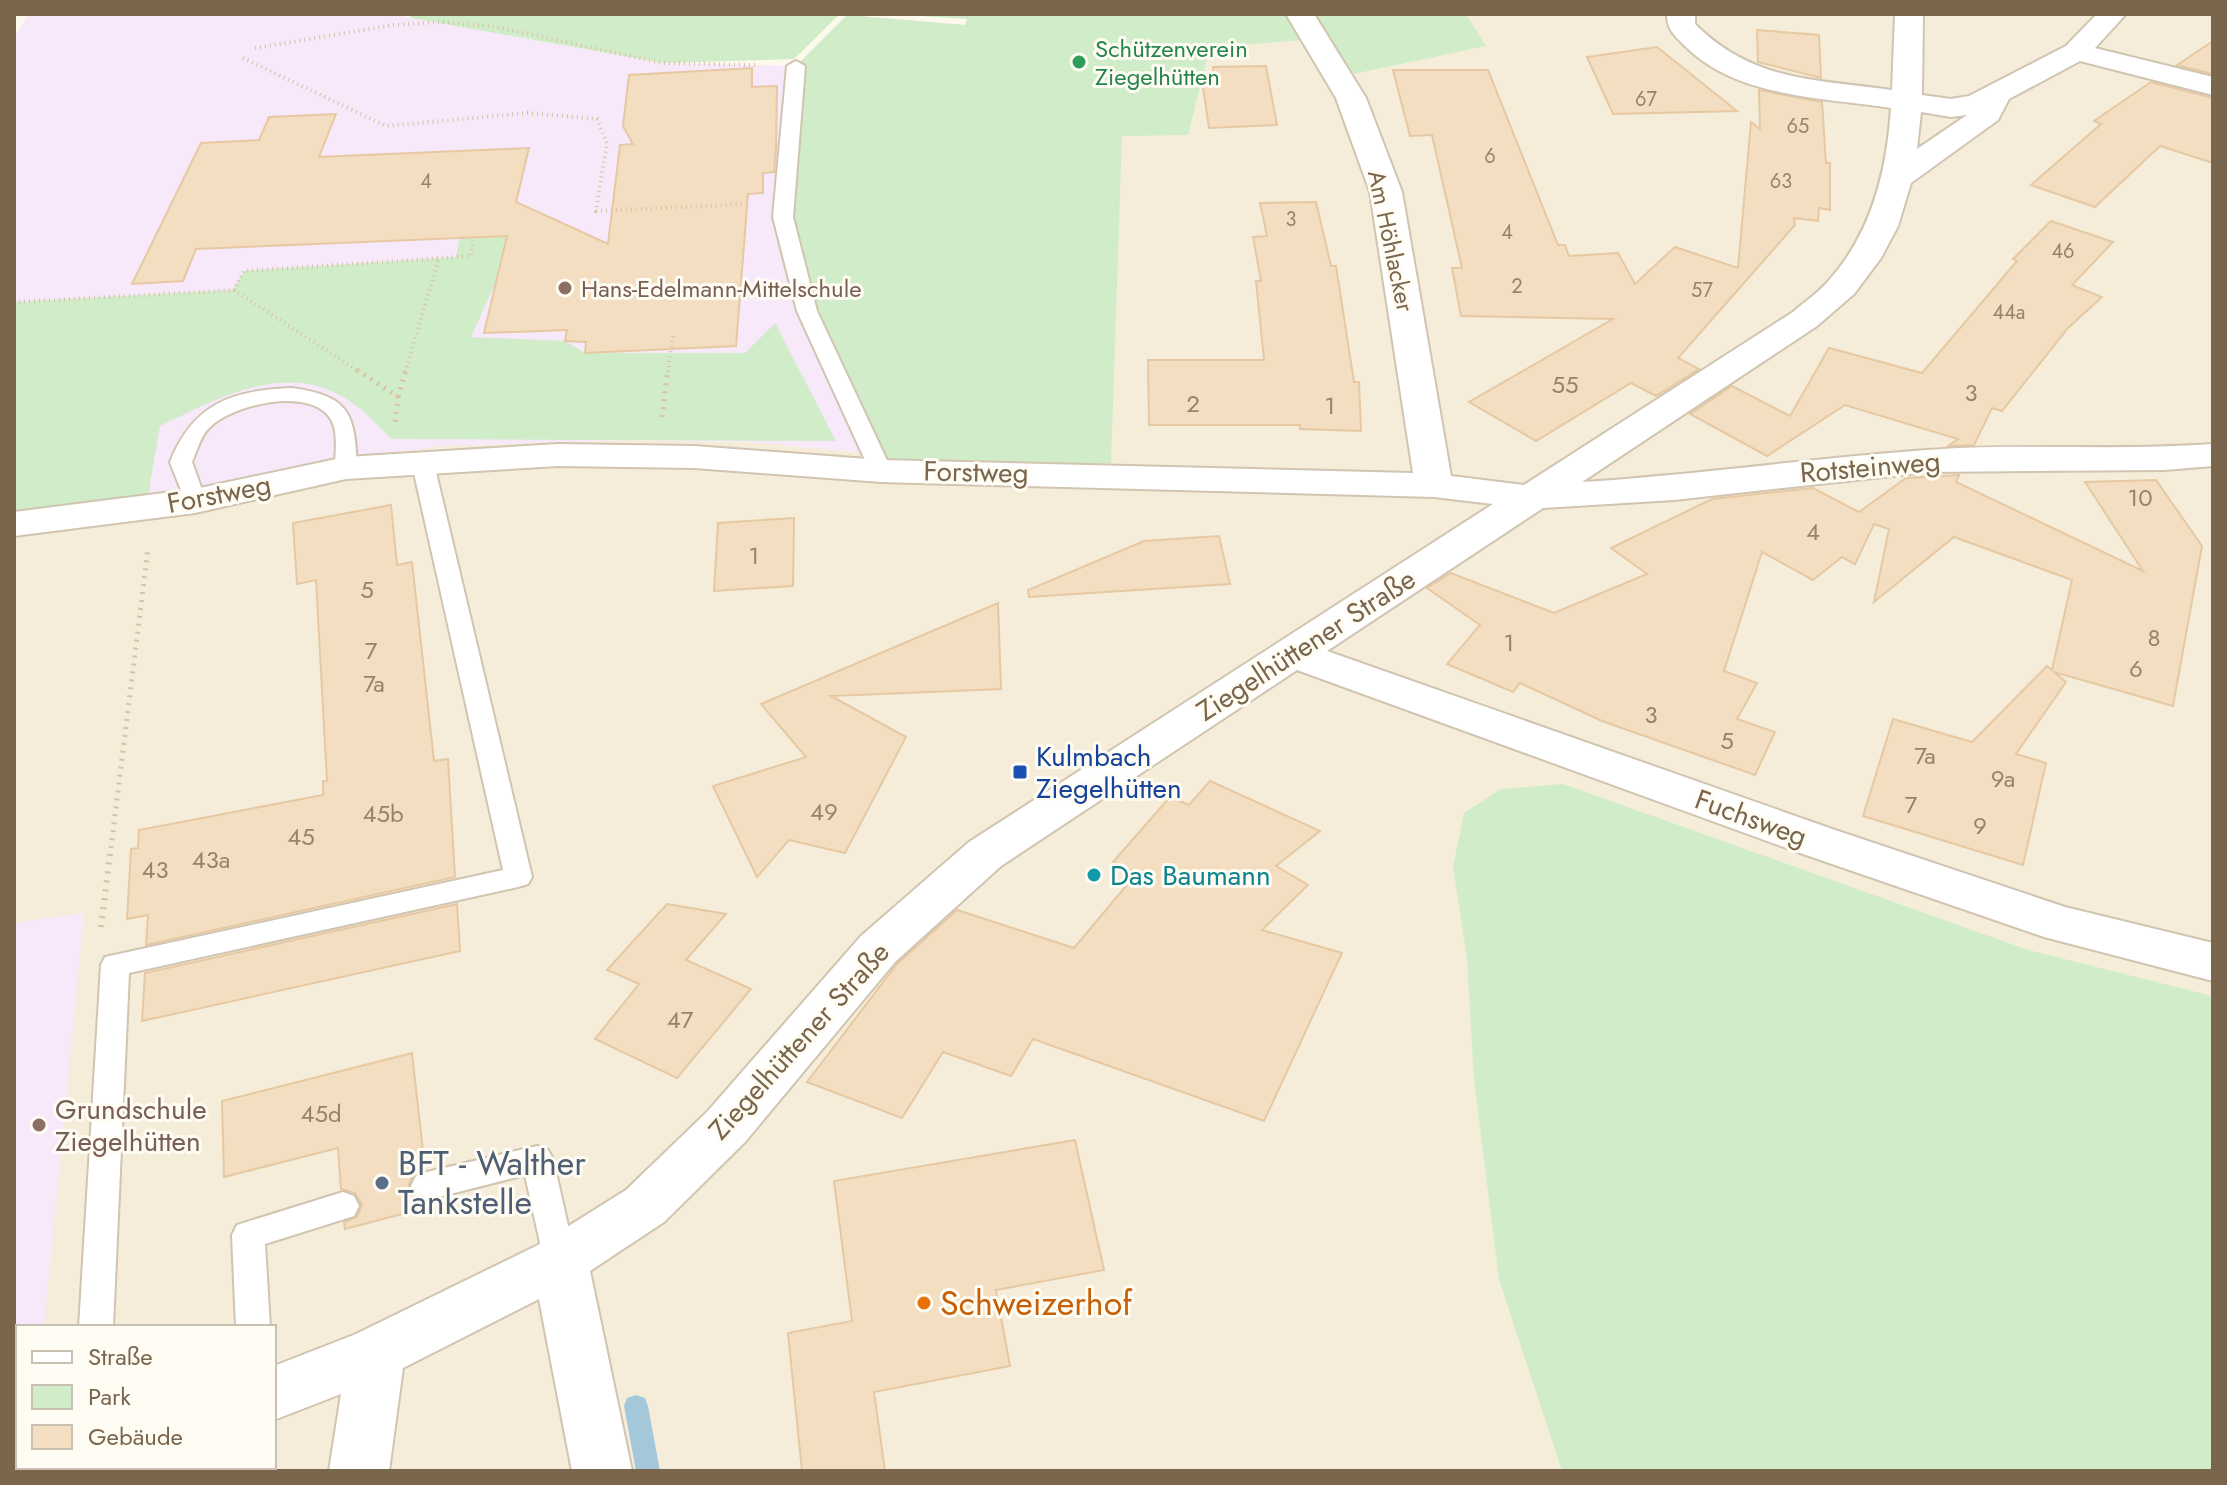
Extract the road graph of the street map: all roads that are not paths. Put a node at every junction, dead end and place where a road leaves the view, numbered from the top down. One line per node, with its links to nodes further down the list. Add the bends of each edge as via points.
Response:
1 (1300, 14): 15 (street, Am Höhlacker, via 1351,98 1386,192)
2 (1681, 14): 9 (street, via 1681,26 1710,55 1760,79)
3 (1909, 14): 9 (street, Ziegelhüttener Straße)
4 (2112, 14): 5 (street)
5 (2076, 52): 7 (street); 8 (street)
6 (796, 66): 14 (lane, via 783,217 807,311)
7 (2213, 86)
8 (2001, 92): 9 (street, via 1977,104 1951,108); 10 (street, via 1987,114)
9 (1907, 102): 10 (street, Ziegelhüttener Straße)
10 (1897, 178): 16 (street, Ziegelhüttener Straße, via 1882,227 1842,287 1771,344)
11 (2213, 455): 16 (street, Rotsteinweg, via 1929,461 1674,488)
12 (423, 464): 13 (street, Forstweg); 14 (street, Forstweg, via 694,457); 24 (lane, via 518,877 115,965)
13 (346, 468): 17 (street, Forstweg); 17 (lane, via 344,424 337,411 305,395 249,399 206,419 190,437 181,462)
14 (881, 471): 15 (street, Forstweg)
15 (1434, 485): 16 (street, Forstweg)
16 (1528, 497): 19 (street, Ziegelhüttener Straße)
17 (195, 501): 18 (street, Forstweg)
18 (14, 524)
19 (1294, 654): 20 (street, Fuchsweg, via 2061,924); 23 (street, Ziegelhüttener Straße, via 985,854 878,949 726,1127 645,1206)
20 (2213, 962)
21 (427, 1186): 23 (lane, via 537,1159)
22 (343, 1206): 25 (lane, via 248,1235)
23 (560, 1261): 26 (street, Ziegelhüttener Straße); 29 (street)
24 (96, 1325)
25 (253, 1325)
26 (376, 1353): 27 (street, Ziegelhüttener Straße); 28 (street)
27 (276, 1392)
28 (359, 1471)
29 (602, 1471)

